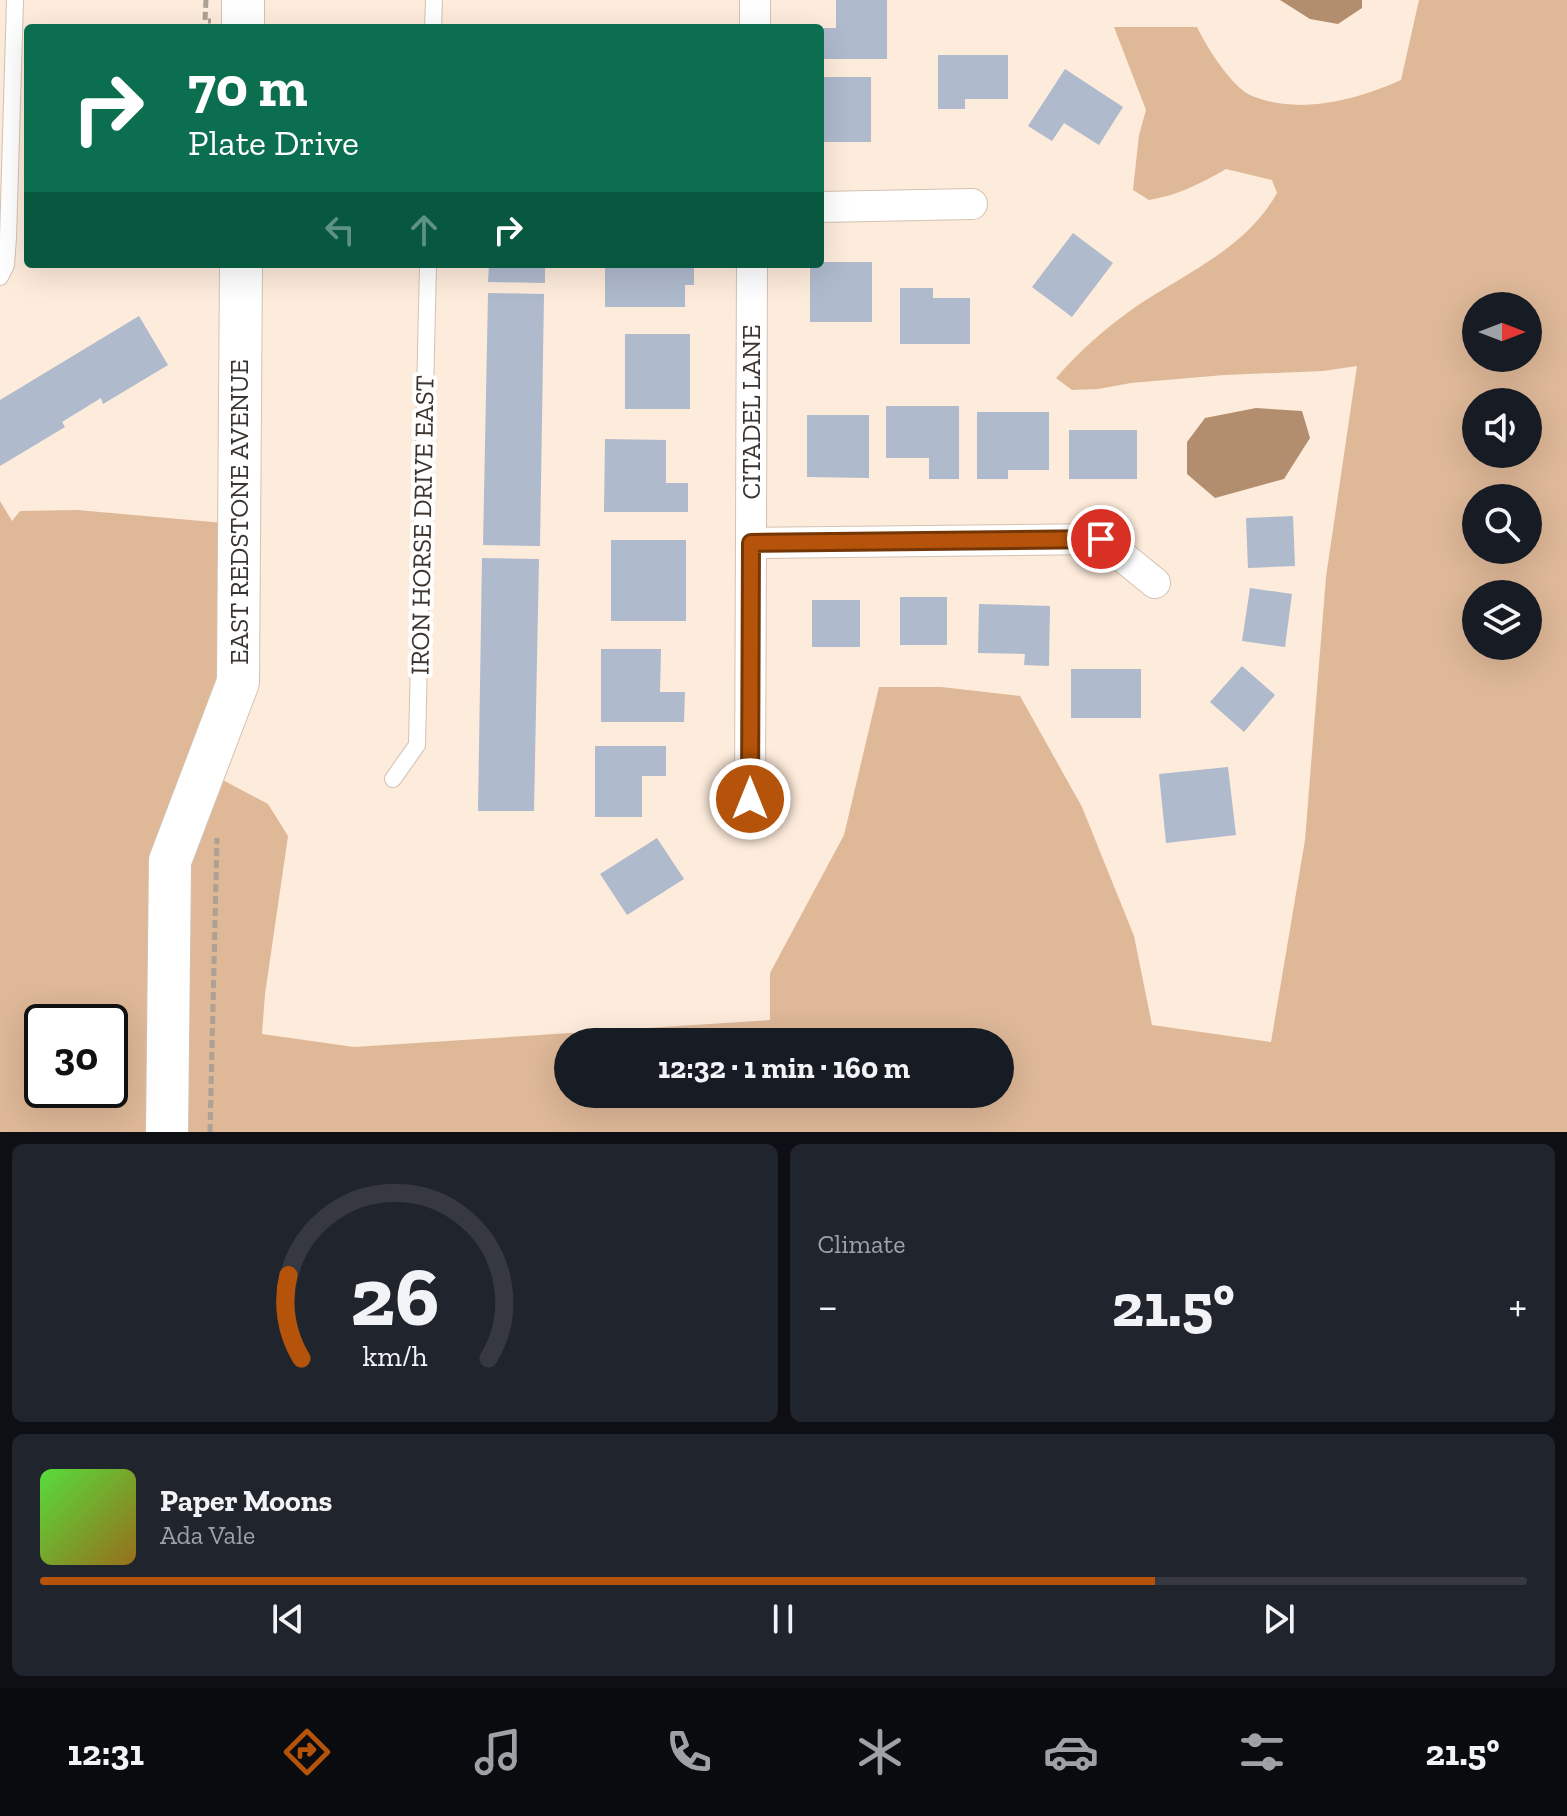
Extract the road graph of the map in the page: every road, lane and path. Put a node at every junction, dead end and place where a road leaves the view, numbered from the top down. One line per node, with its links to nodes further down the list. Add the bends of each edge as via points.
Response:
1 (15, 0): 13 (lane, via 8,238)
2 (243, 0): 5 (street)
3 (434, 0): 6 (lane)
4 (755, 0): 7 (street)
5 (243, 24)
6 (433, 24)
7 (755, 24)
8 (972, 204): 9 (street)
9 (824, 207)
10 (241, 268): 18 (street, EAST REDSTONE AVENUE, via 238,682 170,861)
11 (428, 268): 16 (lane, IRON HORSE DRIVE EAST, via 417,745)
12 (752, 268): 14 (street, CITADEL LANE)
13 (0, 277)
14 (751, 543): 15 (street, via 1101,539); 17 (street, CITADEL LANE)
15 (1155, 583)
16 (393, 779)
17 (750, 799)
18 (167, 1132)

